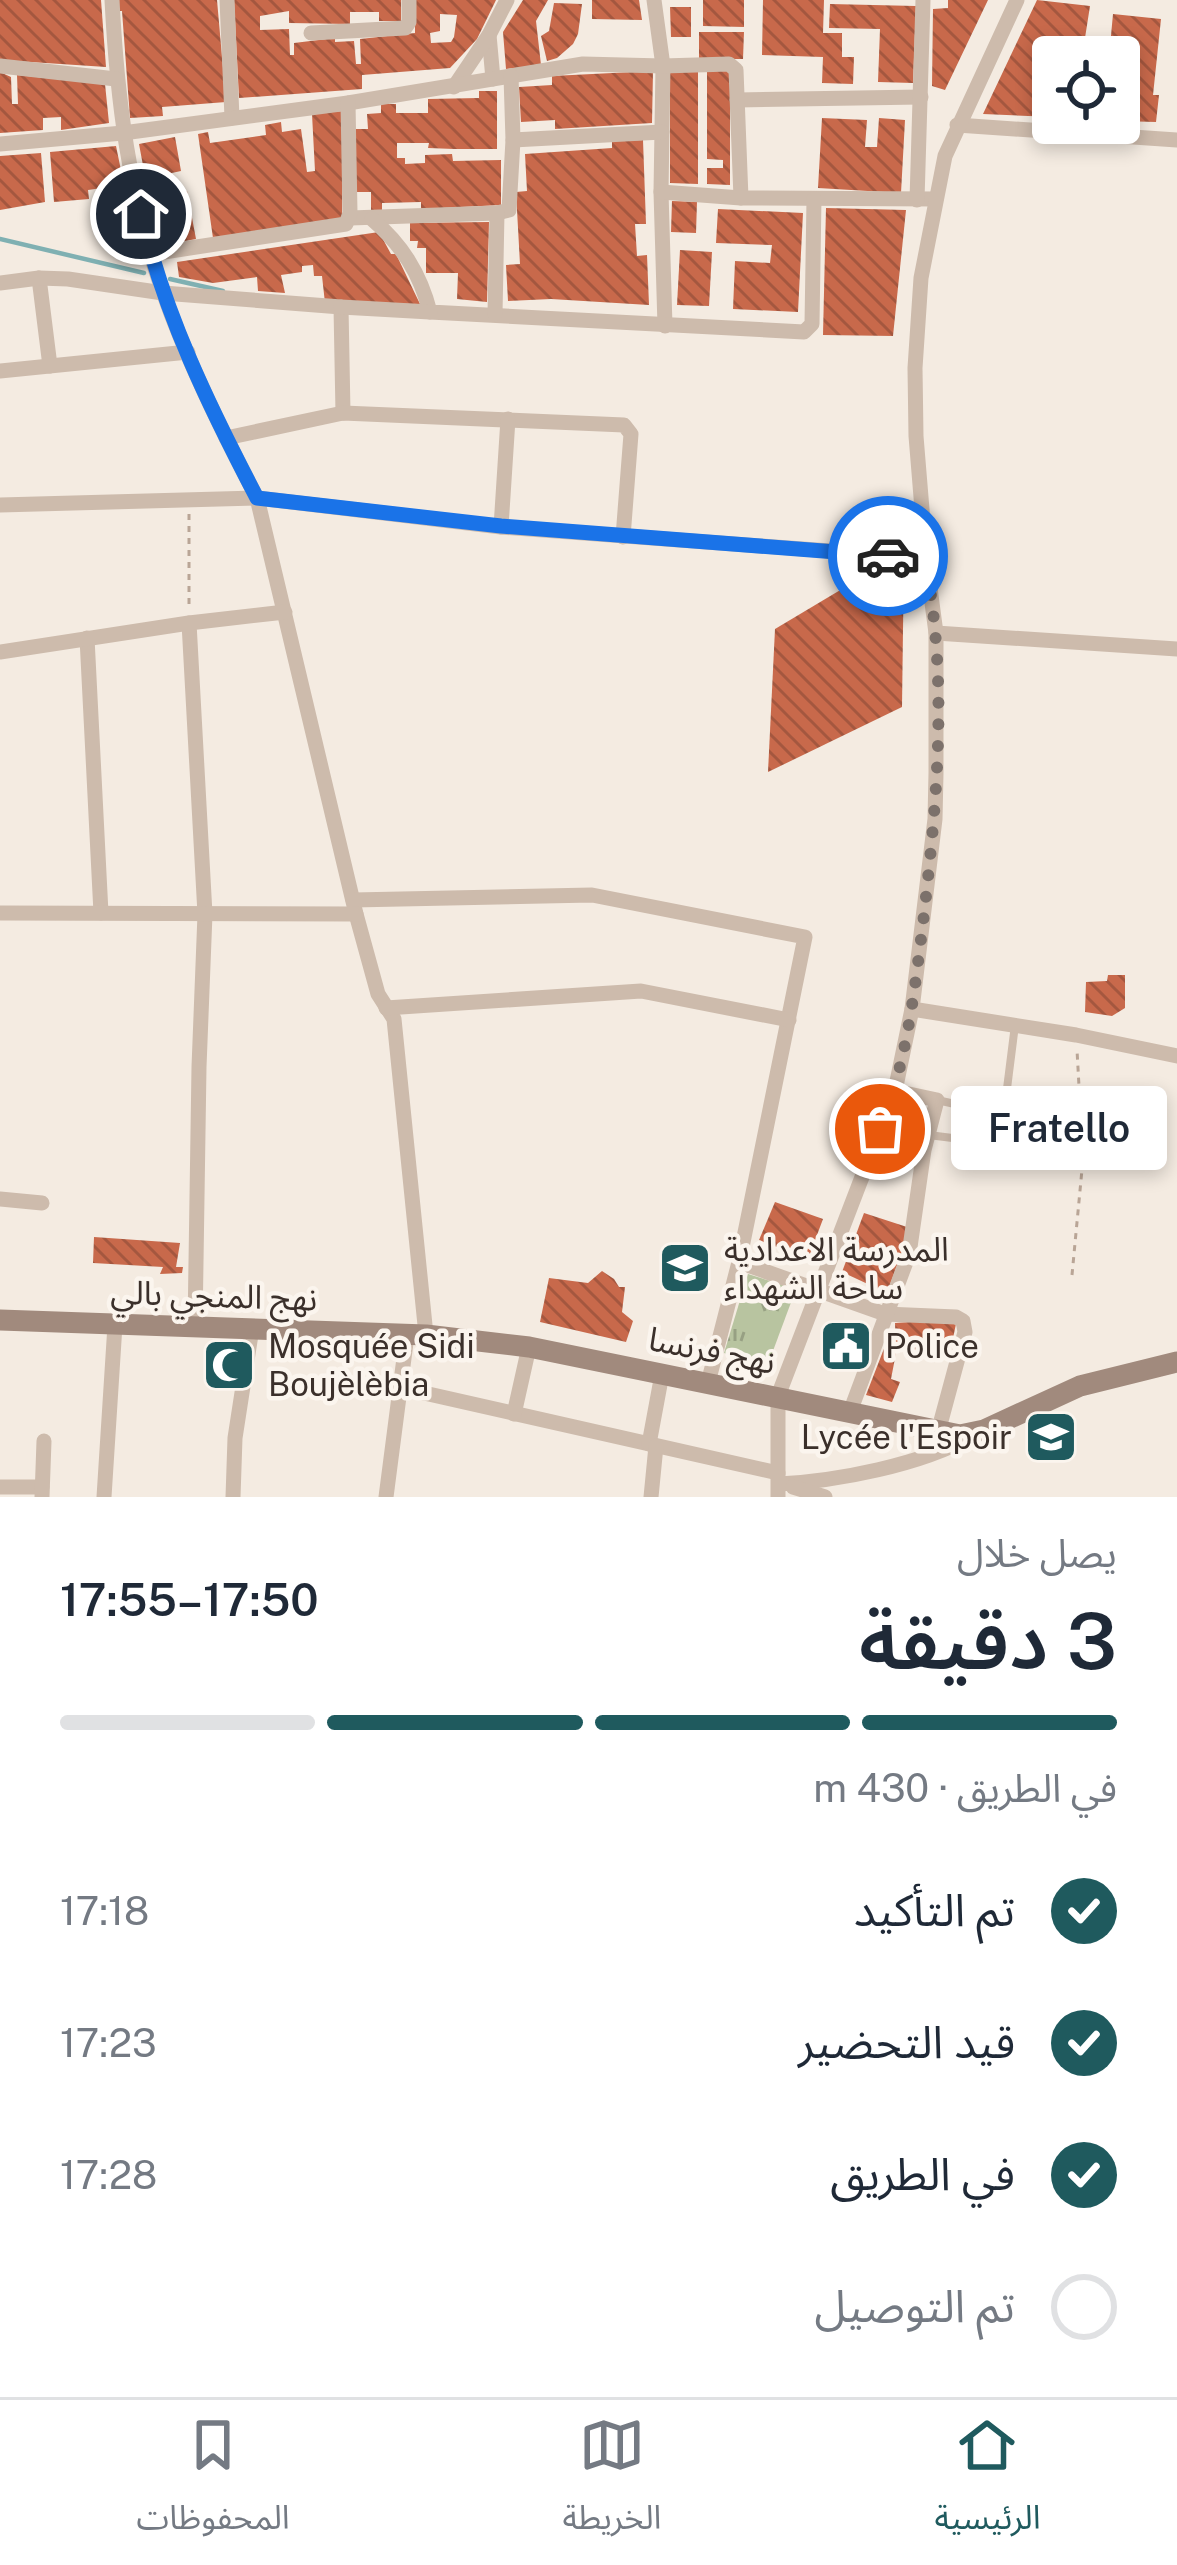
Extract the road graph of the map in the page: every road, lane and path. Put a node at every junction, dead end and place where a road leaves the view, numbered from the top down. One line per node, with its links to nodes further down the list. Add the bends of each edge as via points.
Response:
1 (112, 0): 13 (street)
2 (227, 0): 18 (street)
3 (409, 0): 8 (street, via 405,28)
4 (507, 0): 9 (street)
5 (654, 0): 11 (street)
6 (923, 0): 15 (street)
7 (1017, 0): 19 (street)
8 (311, 33)
9 (489, 35): 12 (street); 14 (street)
10 (0, 66): 13 (street)
11 (663, 66): 12 (street, via 583,64); 16 (street, via 732,65); 20 (street)
12 (502, 78): 14 (street); 22 (street)
13 (116, 80): 21 (street)
14 (454, 86): 17 (street)
15 (921, 97): 16 (street); 29 (street)
16 (737, 100): 26 (street)
17 (348, 103): 18 (street); 31 (street)
18 (232, 118): 21 (street)
19 (957, 125): 23 (street); 28 (street)
20 (662, 132): 22 (street); 25 (street)
21 (123, 133): 24 (street); 33 (street)
22 (513, 140): 30 (street, via 509,210)
23 (1177, 140)
24 (0, 144)
25 (661, 192): 26 (street); 40 (street)
26 (740, 198): 27 (street)
27 (814, 199): 29 (street); 40 (street, via 810,328)
28 (936, 199): 29 (street); 52 (street, via 915,368)
29 (917, 200)
30 (497, 213): 32 (street); 39 (street)
31 (350, 218): 32 (street); 33 (street, via 342,226)
32 (372, 219): 38 (street, via 413,267)
33 (151, 254): 36 (street)
34 (39, 278): 35 (street); 36 (street); 42 (street)
35 (0, 283)
36 (163, 293): 37 (street); 41 (street)
37 (341, 308): 38 (street); 44 (street)
38 (430, 312): 39 (street)
39 (495, 314): 40 (street)
40 (665, 326)
41 (188, 352): 42 (street); 46 (street)
42 (50, 366): 43 (street)
43 (0, 371)
44 (343, 413): 45 (street); 46 (street)
45 (508, 418): 50 (street); 51 (street, via 627,427)
46 (226, 438): 47 (street)
47 (257, 498): 48 (street); 50 (street); 53 (street)
48 (189, 500): 49 (street); 54 (path)
49 (0, 505)
50 (501, 526): 51 (street)
51 (623, 537): 52 (street)
52 (926, 559): 55 (street)
53 (285, 612): 54 (street); 59 (street)
54 (189, 623): 56 (street); 62 (street)
55 (936, 633): 57 (street); 64 (street, via 935,819)
56 (87, 638): 58 (street); 61 (street)
57 (1177, 649)
58 (0, 652)
59 (354, 907): 62 (street); 63 (street); 65 (street, via 592,895 801,934)
60 (0, 913): 61 (street)
61 (101, 913): 62 (street)
62 (205, 914): 82 (street)
63 (386, 1007): 65 (street, via 641,991); 84 (street, via 394,1019)
64 (913, 1009): 66 (street); 69 (street)
65 (789, 1020): 76 (street)
66 (1015, 1025): 67 (street); 71 (lane)
67 (1076, 1035): 68 (street); 77 (path, via 1084,1159)
68 (1177, 1056)
69 (895, 1091): 70 (street); 72 (street)
70 (937, 1100): 71 (lane); 73 (street)
71 (1004, 1115): 73 (lane, via 1000,1144)
72 (880, 1129): 73 (lane); 78 (street)
73 (928, 1135): 79 (street, via 909,1254)
74 (0, 1199): 75 (street)
75 (42, 1203)
76 (739, 1262): 78 (street); 88 (street)
77 (1072, 1275)
78 (818, 1290): 79 (street); 90 (street)
79 (885, 1314): 91 (street); 94 (street, via 963,1321)
80 (0, 1320): 81 (street, نهج المنجي بالي)
81 (115, 1325): 82 (street, نهج المنجي بالي); 100 (street)
82 (195, 1327): 83 (street, نهج المنجي بالي)
83 (252, 1328): 84 (street, نهج المنجي بالي); 101 (street)
84 (417, 1335): 85 (street, نهج فرنسا); 89 (street)
85 (529, 1347): 87 (street, نهج فرنسا); 92 (street)
86 (1177, 1362): 93 (street, via 1079,1386)
87 (662, 1373): 88 (street, نهج فرنسا); 96 (street)
88 (708, 1383): 90 (street, نهج فرنسا)
89 (402, 1388): 92 (street); 102 (street)
90 (778, 1396): 91 (street, نهج فرنسا); 97 (street)
91 (850, 1412): 94 (street, نهج فرنسا)
92 (514, 1414): 96 (street)
93 (984, 1430): 94 (street, نهج فرنسا); 97 (street, via 947,1450 824,1482)
94 (938, 1432)
95 (44, 1442): 99 (street)
96 (652, 1445): 97 (street); 103 (street)
97 (780, 1484): 104 (street)
98 (0, 1487): 99 (street)
99 (42, 1492)
100 (104, 1497)
101 (233, 1497)
102 (386, 1497)
103 (651, 1497)
104 (825, 1497)

